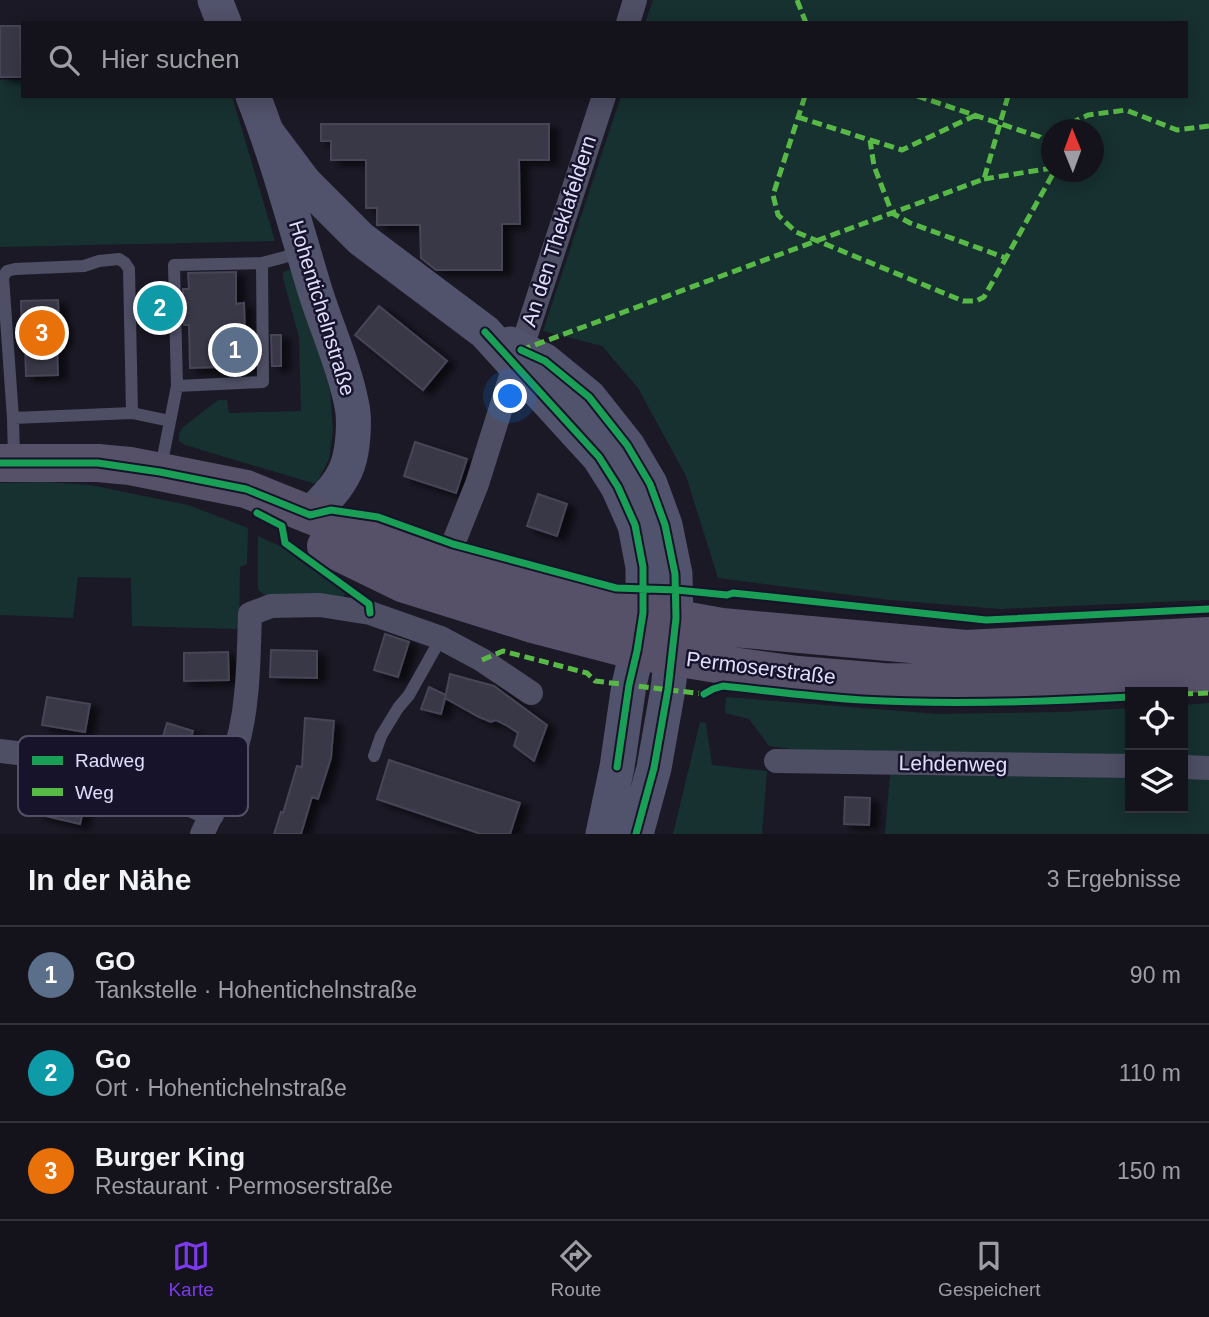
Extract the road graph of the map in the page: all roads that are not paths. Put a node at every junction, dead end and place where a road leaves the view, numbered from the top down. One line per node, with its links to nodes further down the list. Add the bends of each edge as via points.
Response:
1 (215, 0): 3 (main road)
2 (635, 0): 4 (street)
3 (223, 21)
4 (629, 21)
5 (254, 98): 7 (main road, Hohentichelnstraße)
6 (603, 98): 10 (street, An den Theklafeldern)
7 (268, 134): 8 (main road, Hohentichelnstraße); 10 (main road, Hohentichelnstraße, via 304,182 361,239)
8 (304, 252): 9 (lane); 17 (main road, Hohentichelnstraße, via 353,409 348,463 337,486)
9 (262, 263): 11 (lane, via 263,382); 11 (lane, via 174,265)
10 (518, 356): 18 (street, An den Theklafeldern, via 477,484); 19 (main road, Hohentichelnstraße, via 545,361 589,397 644,474 665,525 675,574)
11 (177, 386): 14 (lane)
12 (132, 413): 13 (lane); 13 (lane, via 129,269 119,259 84,266 15,269 2,277); 14 (lane)
13 (13, 418): 15 (lane)
14 (170, 421): 16 (lane)
15 (7, 463): 16 (main road, Permoserstraße, via 98,463)
16 (170, 474): 17 (main road, Permoserstraße, via 246,489); 22 (main road, Permoserstraße, via 402,583 533,624)
17 (310, 515): 18 (main road, Permoserstraße)
18 (445, 564): 19 (main road, Permoserstraße, via 601,608)
19 (660, 616): 20 (main road, Permoserstraße, via 722,627 966,649); 22 (main road, Hohentichelnstraße)
20 (1209, 636)
21 (442, 638): 24 (street); 25 (street, via 370,613 320,605 271,606 250,614 246,697); 28 (lane, via 381,736)
22 (654, 654): 23 (main road, Permoserstraße, via 883,682 961,684); 33 (main road, via 629,685); 34 (main road, via 668,689)
23 (1209, 673)
24 (531, 693)
25 (239, 736)
26 (0, 751): 27 (street)
27 (18, 753)
28 (374, 757)
29 (776, 761): 30 (street, Lehdenweg)
30 (1125, 766)
31 (1188, 767): 32 (street)
32 (1209, 768)
33 (603, 834)
34 (636, 834)

